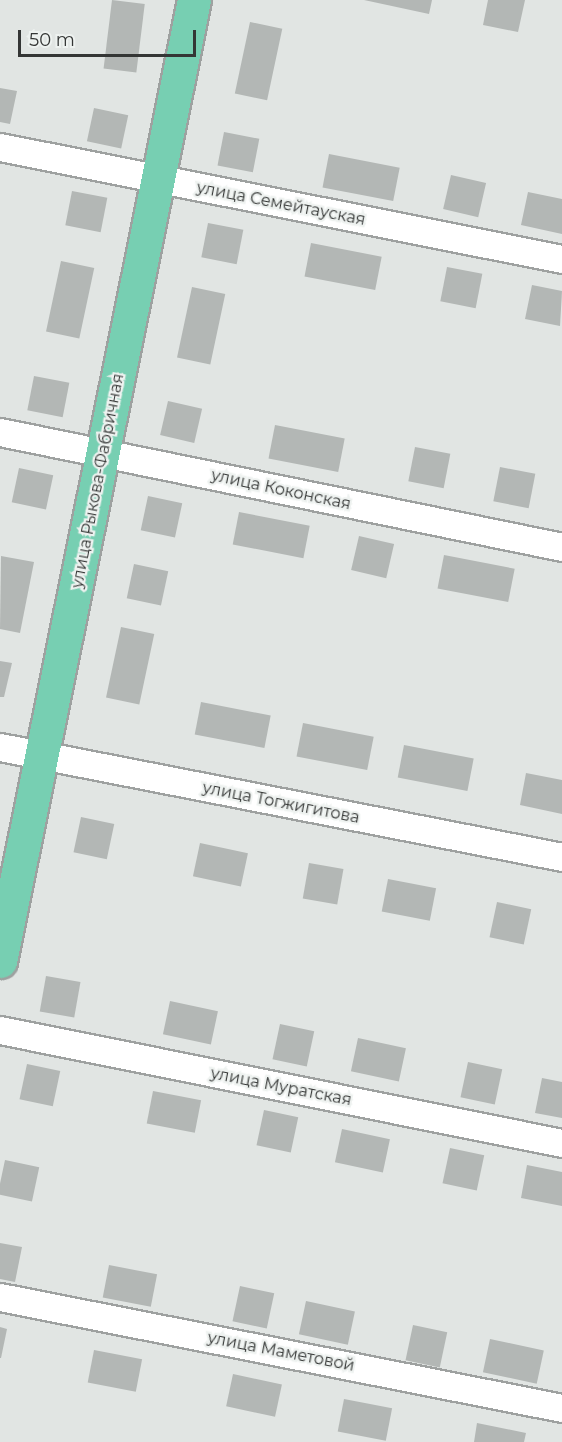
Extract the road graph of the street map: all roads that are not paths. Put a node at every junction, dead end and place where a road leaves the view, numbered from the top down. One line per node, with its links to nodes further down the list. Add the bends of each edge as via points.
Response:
1 (194, 0): 3 (main road, улица Рыкова-Фабричная)
2 (0, 147): 3 (street, улица Семейтауская)
3 (158, 180): 4 (street, улица Семейтауская); 6 (main road, улица Рыкова-Фабричная)
4 (562, 259)
5 (0, 432): 6 (street, улица Коконская)
6 (104, 453): 7 (street, улица Коконская); 9 (main road, улица Рыкова-Фабричная)
7 (562, 547)
8 (0, 747): 9 (street, улица Тогжигитова)
9 (43, 757): 10 (street, улица Тогжигитова); 11 (main road, улица Рыкова-Фабричная)
10 (562, 857)
11 (0, 961)
12 (0, 1030): 13 (street, улица Муратская)
13 (562, 1143)
14 (0, 1297): 15 (street, улица Маметовой)
15 (562, 1408)

